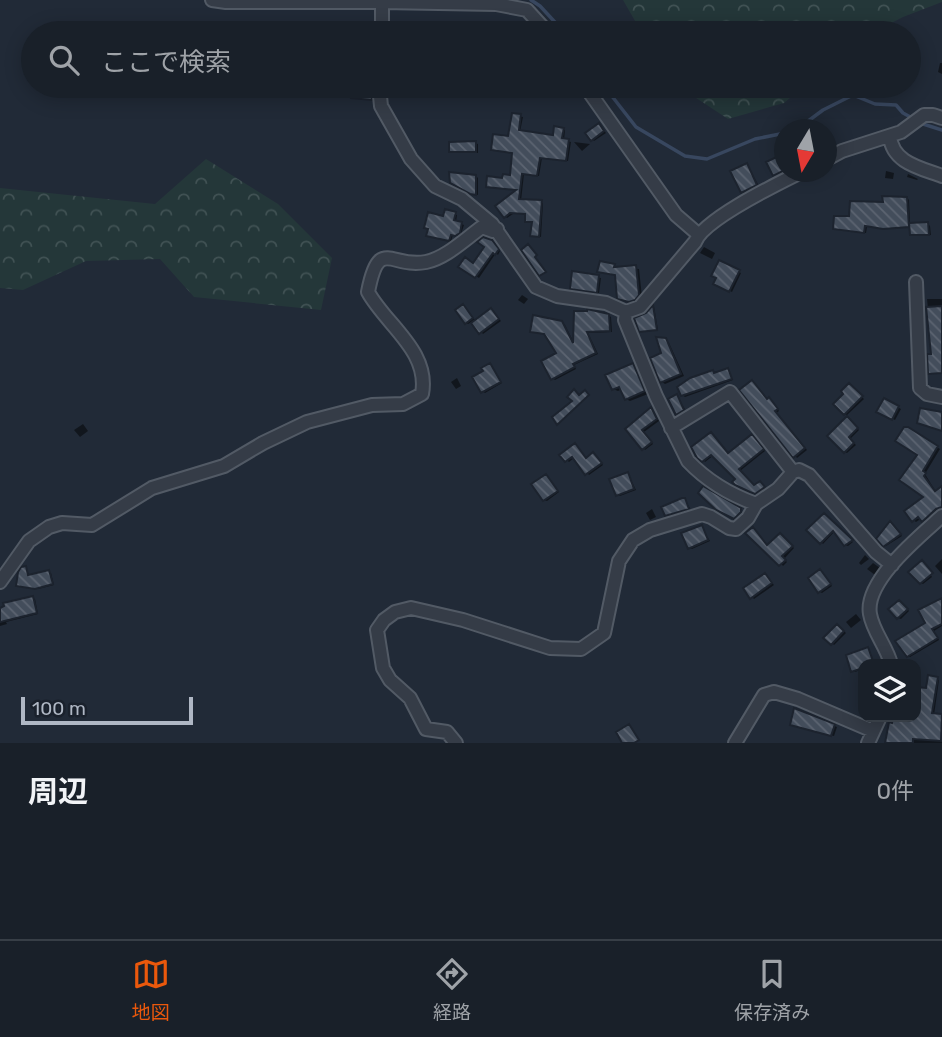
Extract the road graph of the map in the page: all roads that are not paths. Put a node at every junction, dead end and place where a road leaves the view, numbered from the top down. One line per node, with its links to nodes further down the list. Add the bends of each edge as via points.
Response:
1 (212, 0): 2 (street)
2 (382, 1): 3 (street); 4 (street, via 516,7 527,10)
3 (382, 21)
4 (537, 21)
5 (380, 98): 12 (street, via 418,168 435,186 462,199)
6 (593, 98): 13 (street, via 676,215)
7 (942, 118): 8 (street, via 928,114)
8 (890, 136): 9 (street); 10 (street, via 899,157)
9 (837, 154)
10 (942, 176)
11 (783, 182): 13 (street)
12 (496, 229): 15 (street, via 536,287); 22 (street, via 482,227 427,262 389,257 376,265 368,292 419,366 424,384 415,400 394,406 372,405 307,422 224,466 152,488 92,524 49,527 29,541)
13 (698, 234): 15 (street, via 640,307)
14 (916, 282): 16 (street, via 920,388)
15 (626, 312): 17 (street, via 642,365)
16 (942, 397)
17 (671, 428): 18 (street, via 730,392); 19 (street, via 688,461 700,473)
18 (793, 472): 19 (street); 21 (street, via 809,475)
19 (756, 504): 26 (street, via 736,529 702,514 633,540 619,561 604,634 581,649 550,648 411,608 384,620 376,636 390,680 410,698 426,729 447,732)
20 (942, 516): 21 (street)
21 (892, 565): 23 (street, via 873,593 869,613)
22 (0, 582)
23 (889, 659)
24 (878, 722): 25 (street)
25 (873, 731): 27 (street, via 775,692 764,695); 28 (street)
26 (456, 743)
27 (735, 743)
28 (868, 743)

